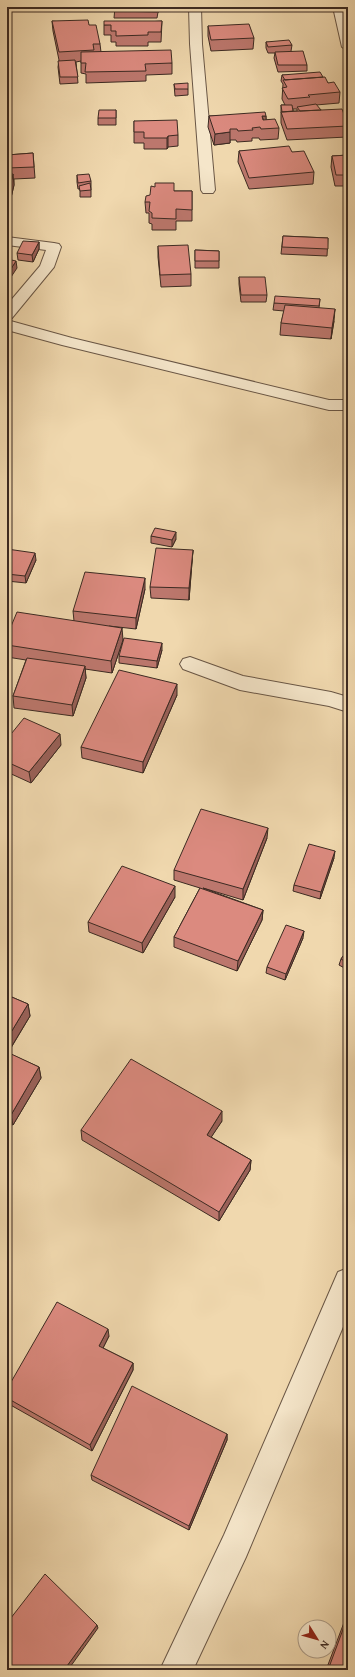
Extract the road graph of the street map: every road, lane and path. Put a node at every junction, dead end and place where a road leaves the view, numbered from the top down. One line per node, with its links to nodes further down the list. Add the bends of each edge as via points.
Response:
1 (195, 7): 4 (street)
2 (338, 7): 3 (street)
3 (348, 47)
4 (208, 190)
5 (7, 241): 6 (street, via 54,247 47,267)
6 (7, 315)
7 (7, 325): 8 (street, via 329,405)
8 (348, 405)
9 (190, 664): 10 (street, via 240,683 331,699)
10 (348, 705)
11 (348, 1282): 12 (street, via 235,1546)
12 (176, 1670)

